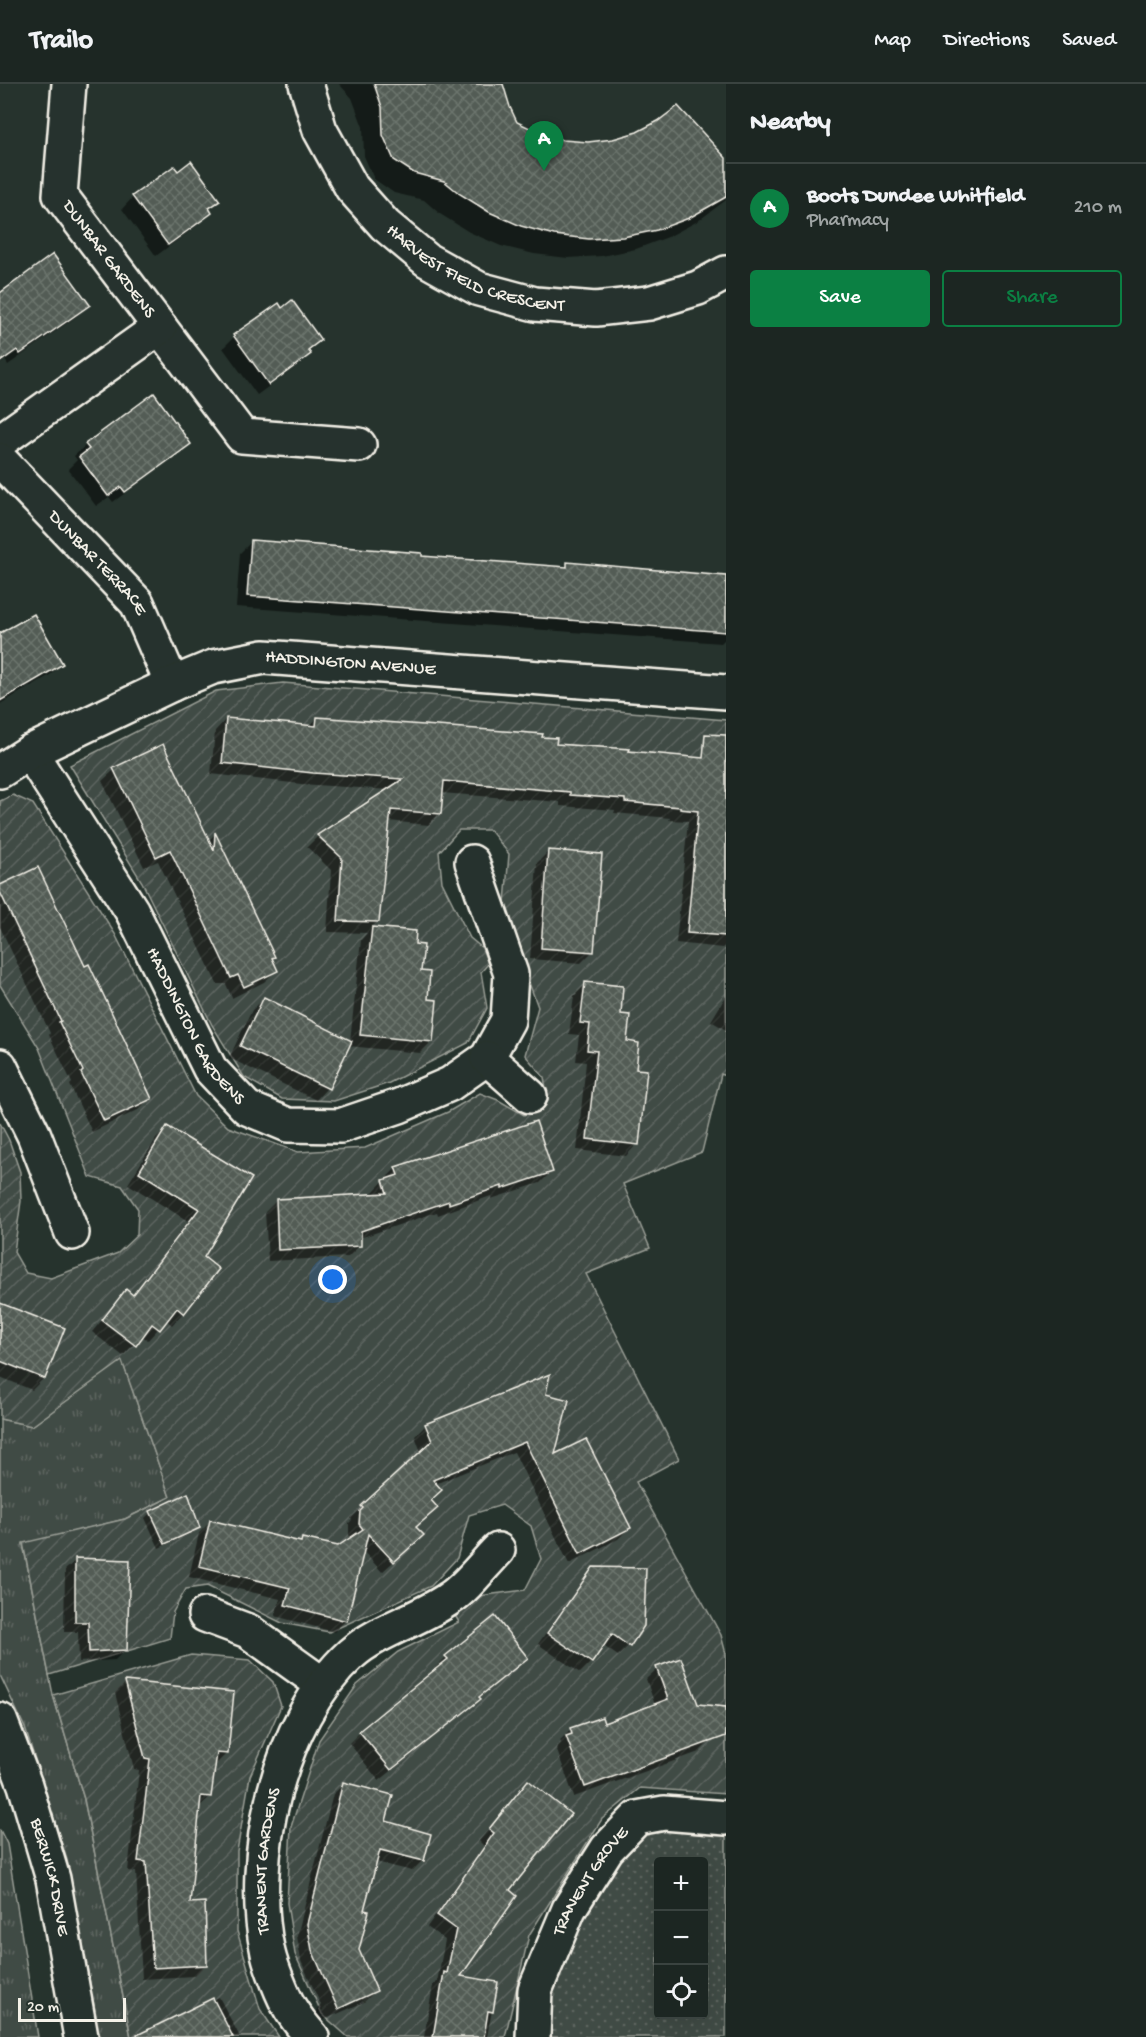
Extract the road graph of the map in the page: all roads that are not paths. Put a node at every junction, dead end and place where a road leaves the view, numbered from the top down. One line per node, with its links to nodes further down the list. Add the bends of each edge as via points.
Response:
1 (69, 84): 4 (street, DUNBAR GARDENS, via 60,195)
2 (306, 84): 3 (street, HARVEST FIELD CRESCENT, via 320,130 352,188 385,225 427,260 479,289 535,304 596,309 649,303 698,288)
3 (726, 273)
4 (160, 327): 5 (street, DUNBAR GARDENS); 6 (street, DUNBAR GARDENS, via 242,436)
5 (0, 441)
6 (359, 445)
7 (0, 460): 8 (street, DUNBAR TERRACE, via 136,603)
8 (172, 684): 9 (street, HADDINGTON AVENUE, via 213,667 264,657); 10 (street, HADDINGTON AVENUE)
9 (726, 692)
10 (30, 752): 11 (street, HADDINGTON AVENUE); 13 (street, HADDINGTON GARDENS, via 132,911 210,1068 247,1108 288,1125 340,1126 450,1084)
11 (0, 771)
12 (472, 862): 13 (street, HADDINGTON GARDENS, via 511,974 508,1020)
13 (487, 1058): 15 (street)
14 (0, 1066): 16 (street, via 34,1135)
15 (530, 1096)
16 (72, 1233)
17 (498, 1550): 19 (street, TRANENT GARDENS, via 451,1598 352,1653)
18 (205, 1615): 19 (street, via 248,1631)
19 (322, 1684): 23 (street, TRANENT GARDENS, via 286,1754 266,1828 260,1897 268,1954 289,2007)
20 (0, 1720): 22 (street, BERWICK DRIVE, via 25,1785 52,1879)
21 (726, 1818): 24 (street, TRANENT GROVE, via 663,1813 637,1818 607,1849 568,1909 535,1990)
22 (81, 2037)
23 (312, 2037)
24 (533, 2037)

